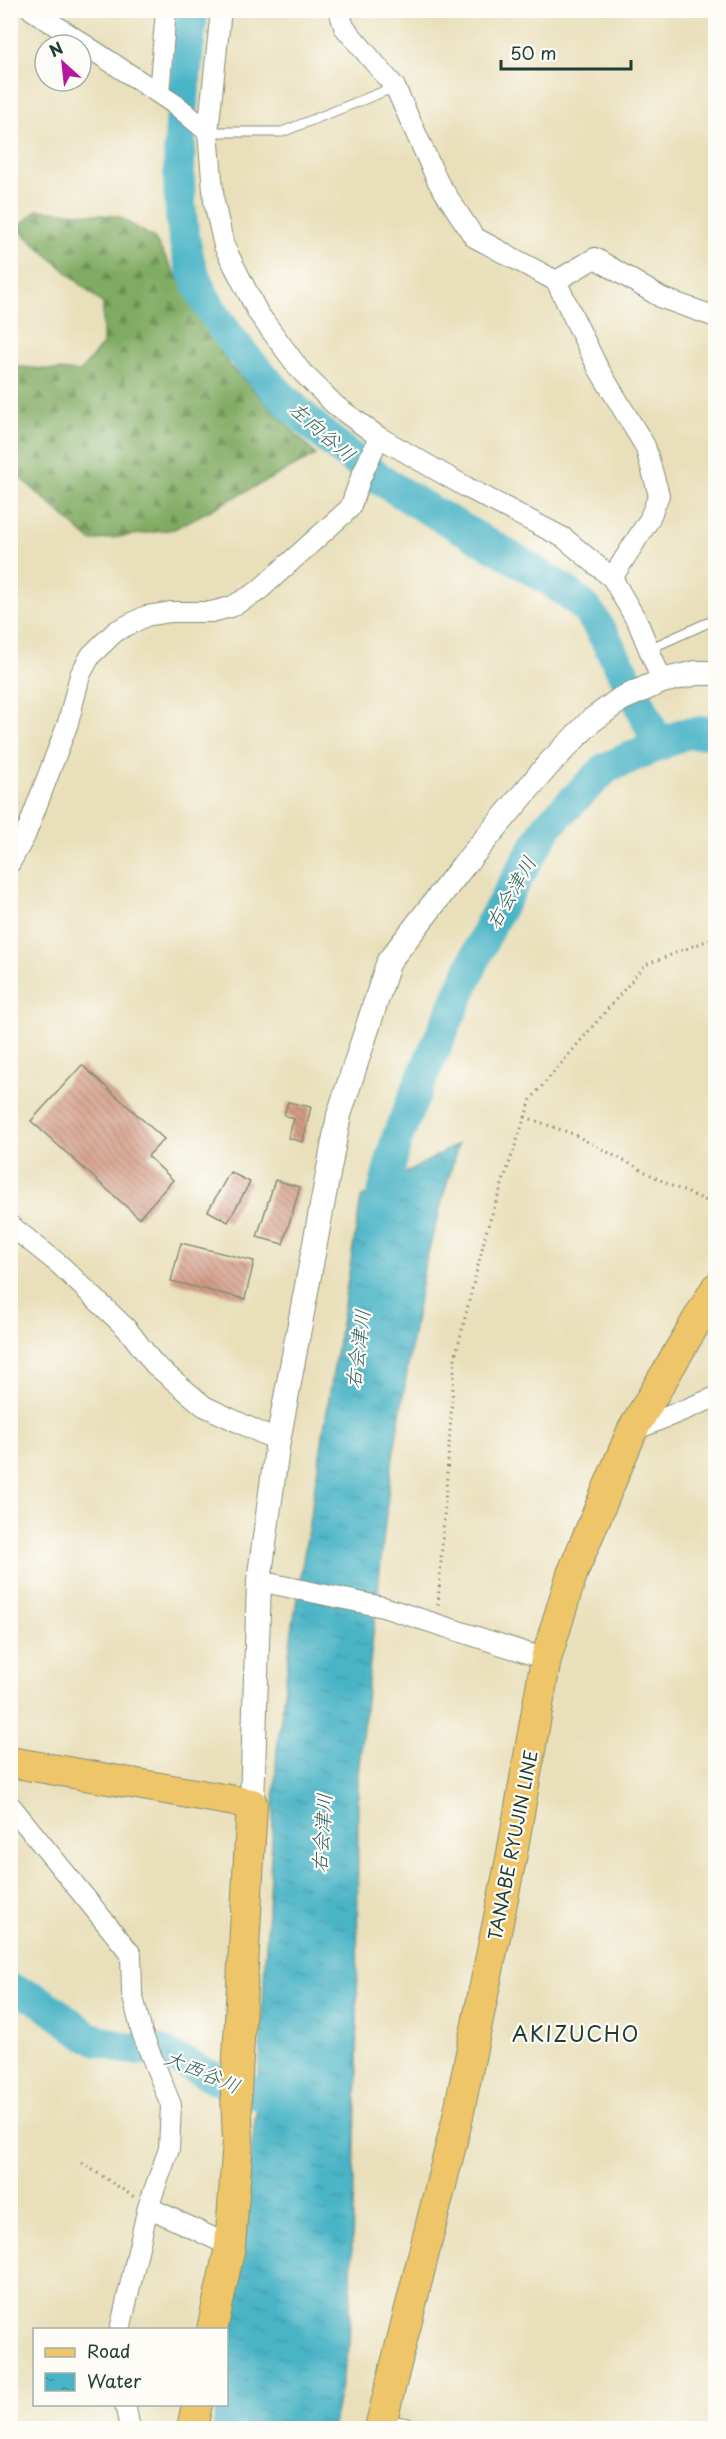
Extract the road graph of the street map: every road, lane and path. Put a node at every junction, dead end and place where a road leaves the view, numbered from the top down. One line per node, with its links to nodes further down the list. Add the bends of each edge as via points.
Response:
1 (32, 10): 6 (street)
2 (166, 10): 6 (street)
3 (221, 10): 7 (street)
4 (339, 10): 5 (street, via 344,27)
5 (395, 87): 7 (lane, via 282,132); 8 (street, via 438,182 474,237)
6 (159, 93): 7 (street)
7 (208, 132): 10 (street, via 214,202 224,246 258,313 300,370 336,406)
8 (556, 281): 9 (street, via 595,258 662,298); 11 (street, via 598,368 645,446 658,495 650,520)
9 (716, 317)
10 (379, 437): 11 (street, via 564,538); 16 (street, via 350,508 256,592 231,607 212,612 146,616 116,631 91,655 80,675 68,723 25,836)
11 (612, 578): 13 (street)
12 (716, 620): 13 (lane)
13 (649, 649): 15 (street)
14 (716, 672): 15 (street)
15 (658, 683): 24 (street, via 621,699 591,721 548,765 389,961 339,1115)
16 (10, 863)
17 (716, 937): 18 (path, via 645,965 531,1099)
18 (525, 1117): 19 (path, via 573,1134); 26 (path, via 487,1229 455,1358)
19 (716, 1205)
20 (10, 1225): 24 (street, via 60,1265 128,1330 154,1364 204,1406)
21 (716, 1288): 23 (main road, TANABE RYUJIN LINE)
22 (716, 1397): 23 (street)
23 (632, 1431): 27 (main road, TANABE RYUJIN LINE, via 572,1574)
24 (278, 1441): 25 (street)
25 (259, 1581): 26 (street); 29 (street)
26 (437, 1624): 27 (street)
27 (546, 1659): 38 (main road, TANABE RYUJIN LINE, via 511,1859)
28 (10, 1762): 29 (main road)
29 (252, 1804): 33 (main road)
30 (10, 1805): 32 (street, via 131,1954 134,2003 171,2105 169,2150)
31 (82, 2163): 32 (path)
32 (148, 2206): 33 (street); 34 (street)
33 (230, 2246): 35 (main road)
34 (120, 2328)
35 (212, 2328)
36 (125, 2406): 39 (street)
37 (197, 2406): 40 (main road)
38 (389, 2427)
39 (130, 2428)
40 (192, 2428)

